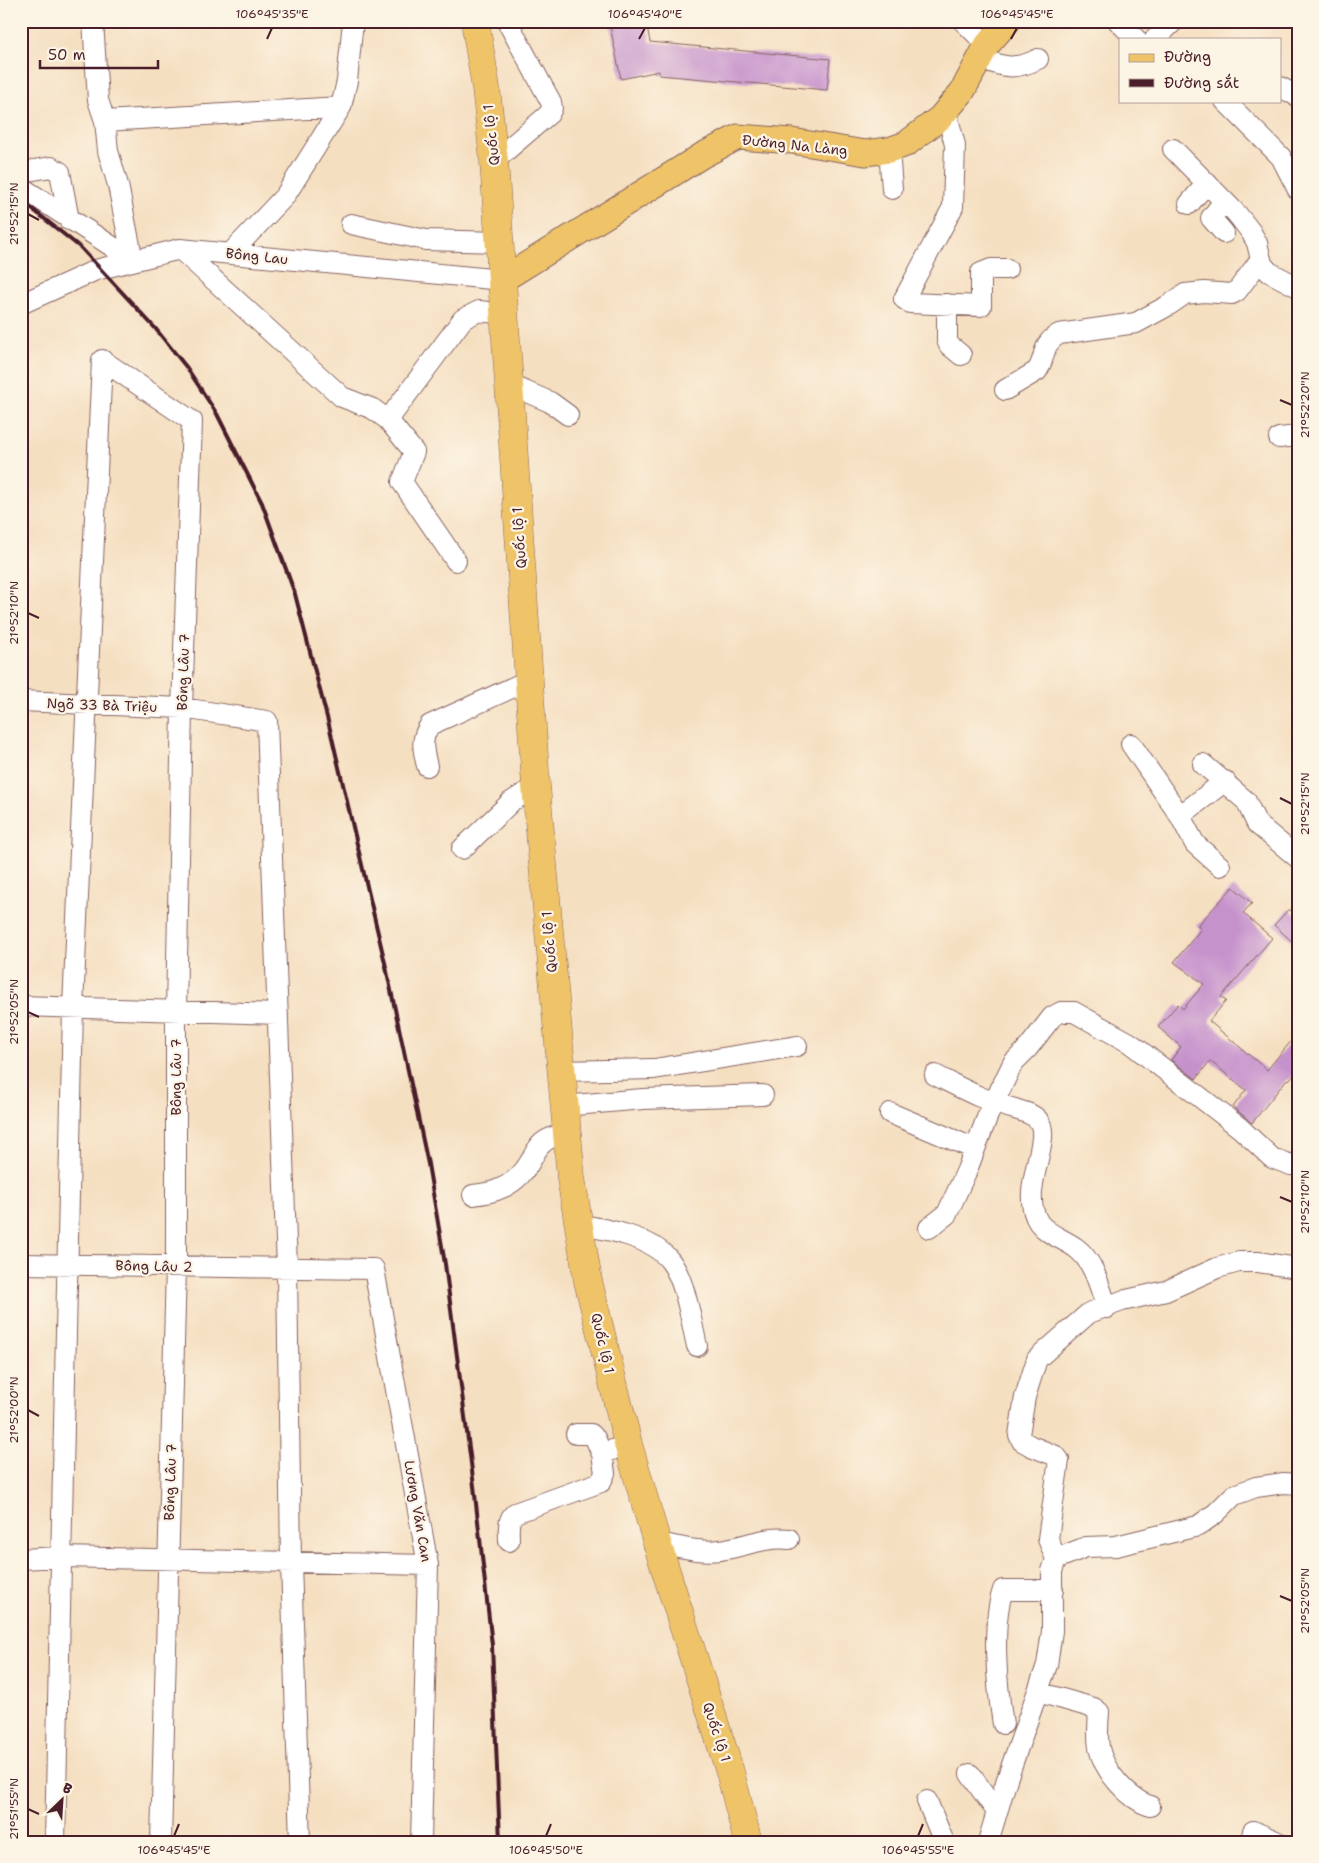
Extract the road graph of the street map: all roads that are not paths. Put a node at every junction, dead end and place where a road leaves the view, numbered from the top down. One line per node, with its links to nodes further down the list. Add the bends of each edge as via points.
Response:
1 (93, 21): 18 (street, via 98,100)
2 (353, 21): 16 (street)
3 (963, 21): 11 (street)
4 (1008, 21): 11 (main road, Đường Na Làng)
5 (1118, 21): 9 (street)
6 (1174, 21): 10 (street)
7 (511, 22): 8 (street, via 496,27); 21 (street, via 552,108)
8 (476, 25): 21 (highway, Quốc lộ 1)
9 (1135, 38)
10 (1157, 38)
11 (984, 52): 12 (street, via 1000,67 1012,68); 17 (main road, Đường Na Làng, via 962,92)
12 (1038, 60)
13 (1282, 88): 14 (street)
14 (1298, 96)
15 (1228, 102): 25 (street, via 1281,157)
16 (341, 107): 18 (street); 33 (street, via 285,196)
17 (946, 111): 20 (main road, Đường Na Làng, via 906,144); 40 (street, via 956,145 953,207 904,299 910,303)
18 (105, 121): 35 (street)
19 (1173, 149): 23 (street)
20 (889, 150): 24 (street); 37 (main road, Đường Na Làng, via 865,152 738,137 703,155)
21 (494, 161): 31 (highway, Quốc lộ 1)
22 (24, 179): 28 (street); 28 (street, via 51,167 60,172)
23 (1207, 184): 26 (street); 27 (street)
24 (892, 189)
25 (1298, 190)
26 (1224, 201): 30 (street, via 1211,218); 34 (street, via 1251,232)
27 (1189, 204)
28 (69, 220): 35 (street, via 119,251)
29 (351, 224): 31 (street, via 426,240)
30 (1224, 233)
31 (499, 242): 37 (highway, Quốc lộ 1)
32 (180, 249): 33 (street, Bông Lau); 35 (street, Bông Lau); 46 (street, via 342,397 373,409)
33 (230, 254): 37 (street, Bông Lau)
34 (1261, 259): 38 (street, via 1269,272); 44 (street, via 1232,294 1185,294 1136,323 1058,334 1050,339 1043,351 1037,371)
35 (130, 262): 39 (street, Bông Lau, via 96,270)
36 (1007, 270): 40 (street, via 991,269 981,273 981,306)
37 (502, 280): 41 (highway, Quốc lộ 1)
38 (1298, 287)
39 (22, 304)
40 (947, 304): 42 (street, via 947,340)
41 (505, 314): 43 (highway, Quốc lộ 1); 46 (street, via 479,311 462,319)
42 (961, 355)
43 (508, 384): 45 (street, via 550,402); 48 (highway, Quốc lộ 1)
44 (1004, 390)
45 (568, 415)
46 (388, 420): 47 (street, via 414,452 402,482)
47 (456, 561)
48 (529, 680): 54 (street, via 430,726 424,734 422,747); 56 (highway, Quốc lộ 1)
49 (21, 701): 50 (street, Ngõ 33 Bà Triệu)
50 (86, 704): 51 (street, Ngõ 33 Bà Triệu); 51 (street, Bông Lâu 7, via 102,360 192,421); 62 (street)
51 (182, 708): 63 (street, Bông Lâu 7); 64 (street, Ngõ 33 Bà Triệu, via 267,721)
52 (1131, 744): 57 (street)
53 (1203, 764): 55 (street)
54 (427, 766)
55 (1225, 781): 57 (street); 59 (street, via 1246,801 1257,824)
56 (536, 786): 58 (street, via 511,802); 66 (highway, Quốc lộ 1)
57 (1180, 816): 60 (street, via 1195,844)
58 (462, 849)
59 (1298, 858)
60 (1220, 866)
61 (21, 1006): 62 (street)
62 (73, 1008): 63 (street); 79 (street)
63 (176, 1012): 64 (street); 80 (street, Bông Lâu 7)
64 (278, 1014): 81 (street)
65 (797, 1046): 66 (street, via 654,1069)
66 (560, 1071): 70 (highway, Quốc lộ 1)
67 (935, 1074): 69 (street)
68 (763, 1095): 70 (street)
69 (993, 1104): 73 (street); 74 (street, via 1013,1063 1052,1017 1061,1012 1074,1012 1130,1044 1240,1128 1272,1158); 83 (street, via 1030,1113 1039,1121 1044,1133 1031,1191 1038,1222 1083,1254)
70 (563, 1106): 72 (highway, Quốc lộ 1)
71 (890, 1113): 73 (street)
72 (566, 1133): 75 (street, via 543,1141 518,1178 493,1193); 76 (highway, Quốc lộ 1)
73 (975, 1149): 77 (street, via 947,1214)
74 (1298, 1164)
75 (473, 1196)
76 (580, 1225): 84 (street, via 609,1229 632,1237 655,1248 670,1262 688,1305); 86 (highway, Quốc lộ 1, via 588,1281)
77 (928, 1228)
78 (21, 1264): 79 (street, Bông Lâu 2)
79 (68, 1264): 80 (street, Bông Lâu 2); 92 (street)
80 (176, 1266): 81 (street, Bông Lâu 2); 95 (street, Bông Lâu 7)
81 (287, 1268): 96 (street); 97 (street, Lương Văn Can, via 374,1269)
82 (1298, 1268): 83 (street, via 1239,1262 1217,1268 1166,1291 1122,1301)
83 (1107, 1308): 94 (street, via 1089,1313 1037,1359 1025,1397 1019,1436 1022,1441 1059,1460 1048,1538)
84 (696, 1346)
85 (576, 1434): 87 (street, via 591,1434)
86 (628, 1444): 87 (street); 91 (highway, Quốc lộ 1)
87 (602, 1454): 90 (street, via 605,1473 600,1482 515,1513 509,1522)
88 (1298, 1484): 94 (street, via 1284,1483 1234,1495 1198,1526 1116,1546 1086,1547)
89 (789, 1539): 91 (street, via 778,1537 717,1551)
90 (509, 1541)
91 (657, 1543): 110 (highway, Quốc lộ 1, via 730,1772)
92 (61, 1557): 93 (street); 95 (street); 106 (street)
93 (21, 1559)
94 (1056, 1559): 98 (street, via 1052,1572)
95 (168, 1560): 96 (street); 107 (street, Bông Lâu 7)
96 (291, 1562): 97 (street); 108 (street)
97 (428, 1565): 109 (street, Lương Văn Can)
98 (1053, 1590): 99 (street, via 1052,1631 1047,1664); 100 (street, via 1003,1590 997,1607)
99 (1038, 1692): 103 (street, via 1099,1712 1099,1746 1108,1768 1126,1790); 104 (street)
100 (1003, 1724)
101 (970, 1774): 104 (street)
102 (926, 1801): 111 (street)
103 (1150, 1806)
104 (997, 1812): 112 (street)
105 (1253, 1830): 113 (street)
106 (55, 1842)
107 (161, 1842)
108 (300, 1842)
109 (421, 1842)
110 (748, 1842)
111 (944, 1842)
112 (988, 1842)
113 (1278, 1842)

